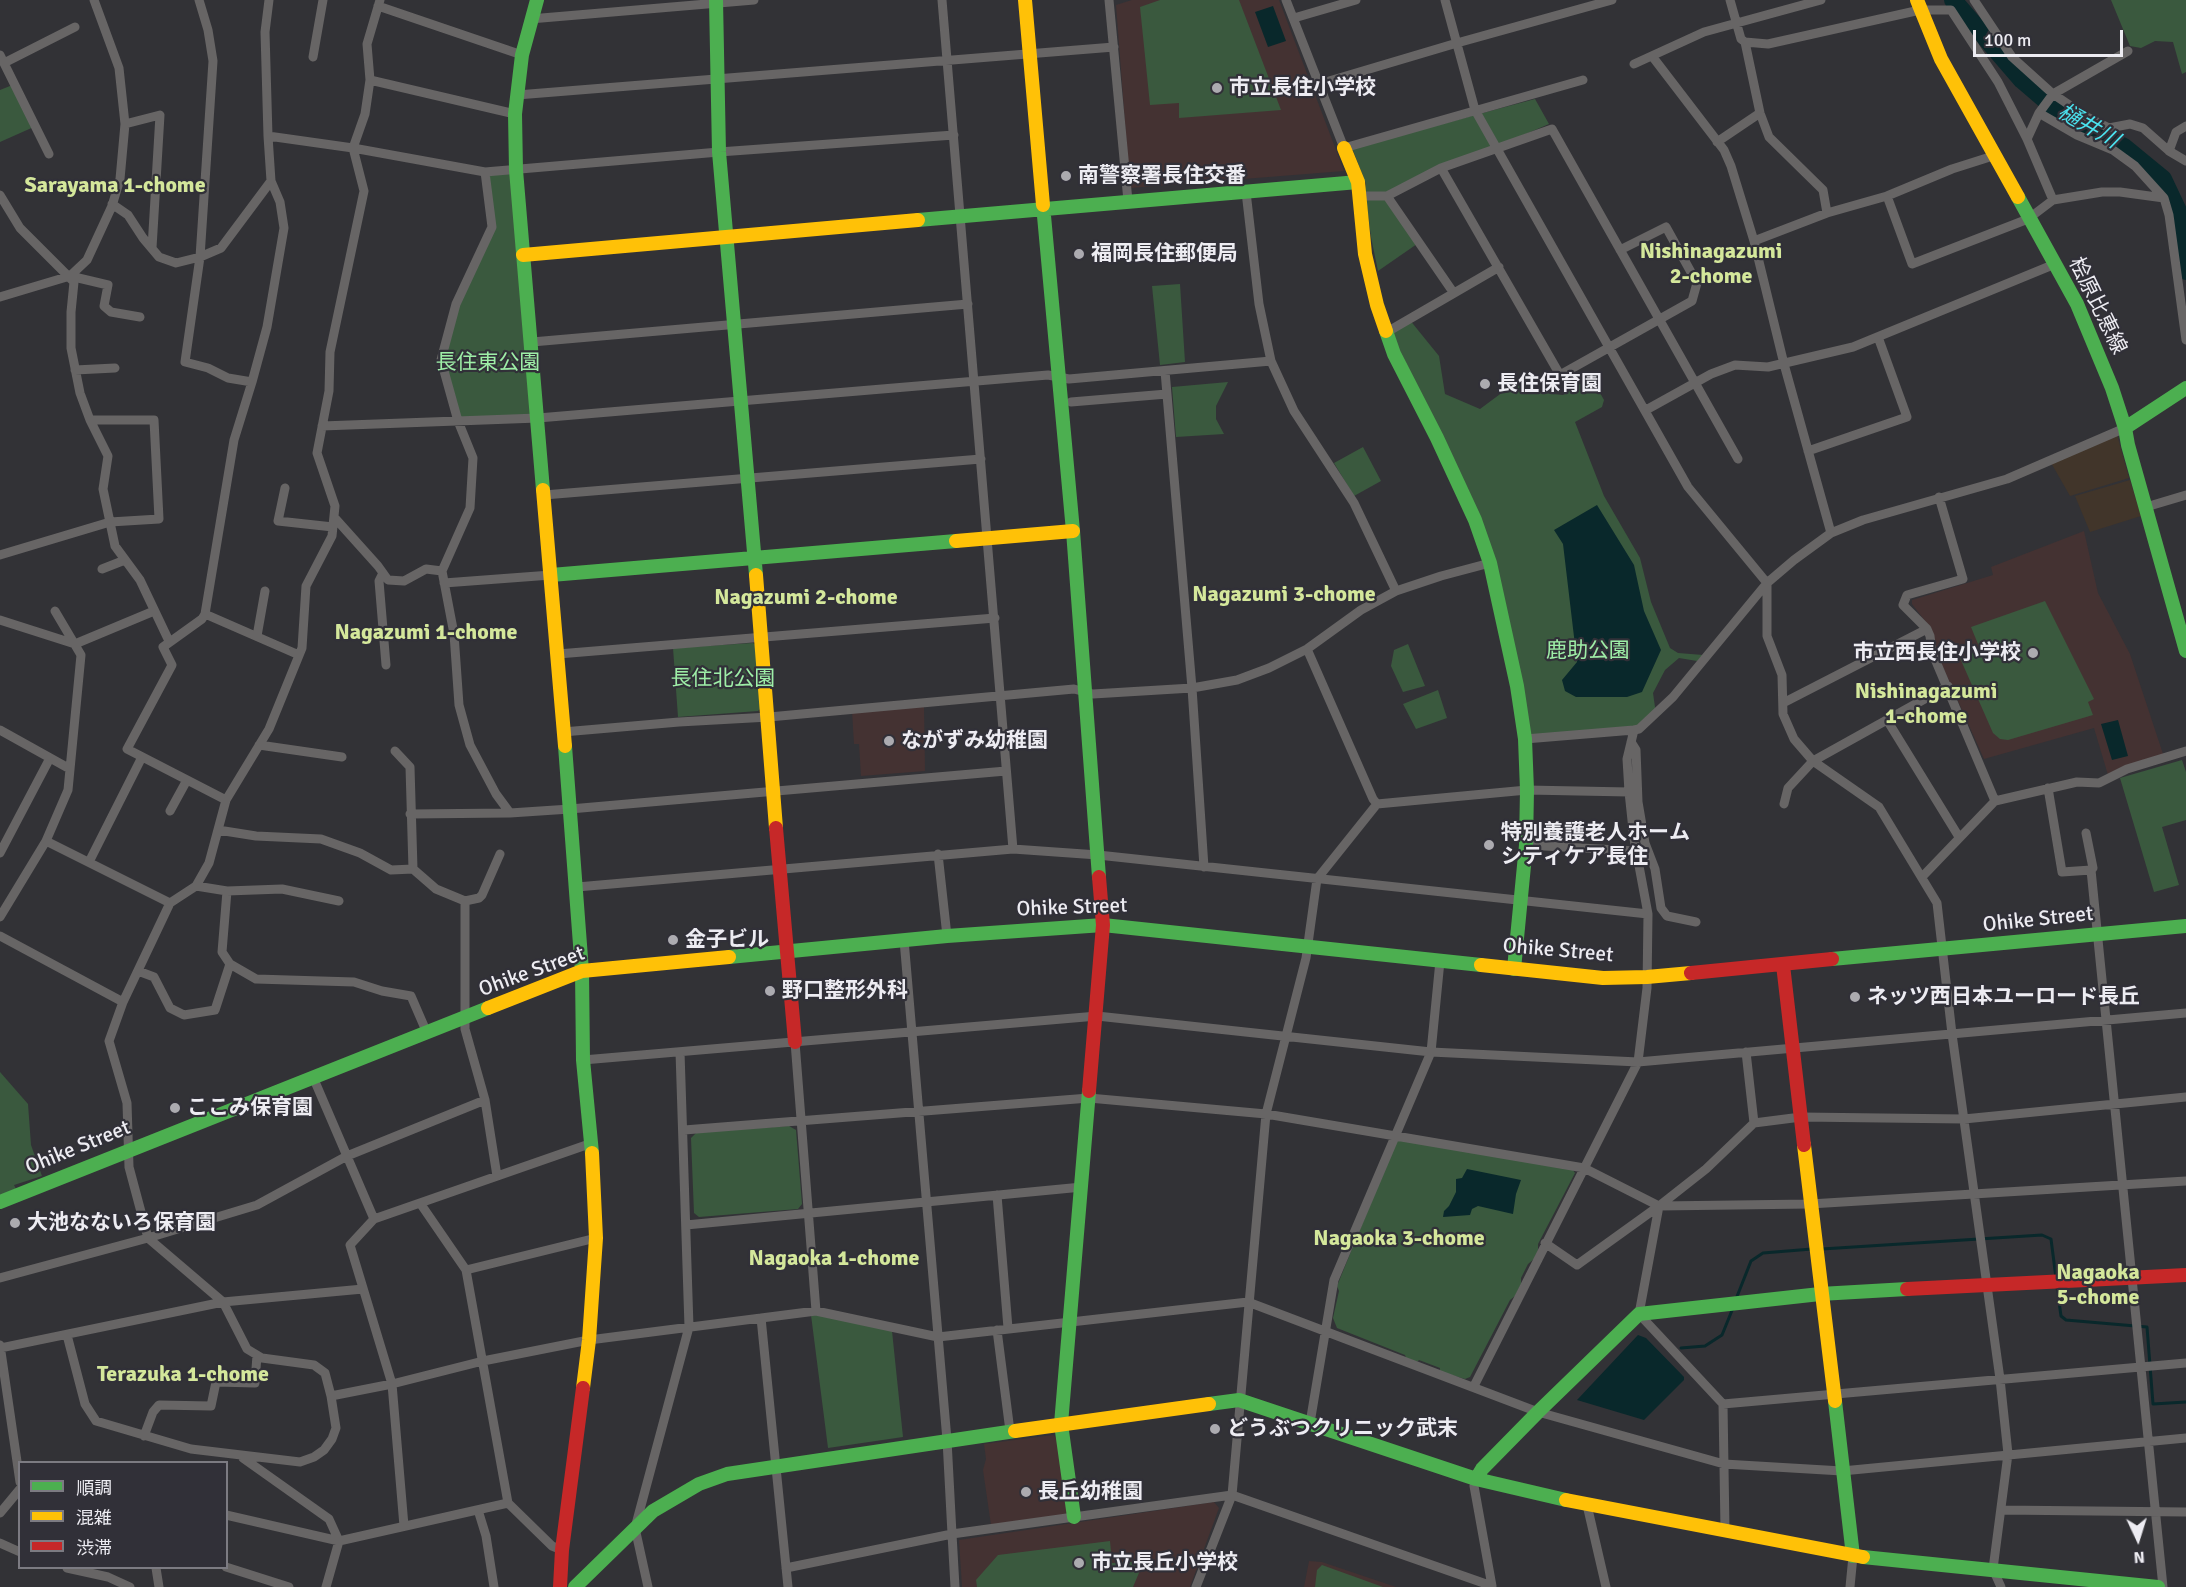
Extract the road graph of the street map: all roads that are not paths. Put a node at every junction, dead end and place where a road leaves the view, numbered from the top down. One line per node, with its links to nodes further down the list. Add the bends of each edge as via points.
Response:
1 (94, 0): 45 (street, via 119,68)
2 (199, 0): 81 (street, via 213,61)
3 (269, 0): 48 (street, via 265,32)
4 (322, 0): 31 (street)
5 (537, 0): 21 (street)
6 (754, 0): 17 (street)
7 (942, 0): 33 (street)
8 (1025, 0): 28 (street)
9 (1109, 0): 26 (street)
10 (1286, 0): 20 (street)
11 (1356, 0): 20 (street)
12 (1445, 0): 25 (street)
13 (1612, 0): 25 (street)
14 (1730, 0): 22 (street)
15 (1821, 0): 22 (street)
16 (1974, 0): 39 (street, via 2012,57)
17 (716, 2): 21 (street); 35 (street)
18 (379, 3): 29 (street); 36 (street, via 367,44)
19 (1919, 5): 24 (street, via 1768,44); 49 (street, via 1951,10 1998,82); 57 (street, 桧原比恵線, via 1941,59)
20 (1294, 18): 38 (street)
21 (530, 19): 29 (street)
22 (1737, 22): 24 (street); 30 (street)
23 (75, 27): 32 (street)
24 (1745, 42): 43 (street)
25 (1457, 43): 38 (street); 41 (street)
26 (1114, 47): 28 (street); 70 (street)
27 (2128, 51): 39 (street)
28 (1029, 54): 33 (street); 72 (street)
29 (522, 55): 40 (street)
30 (1652, 56): 34 (street); 50 (street)
31 (313, 57)
32 (2, 59): 56 (street)
33 (946, 61): 35 (street); 47 (street)
34 (1634, 64)
35 (717, 79): 40 (street); 55 (street)
36 (370, 80): 44 (street); 51 (street, via 365,114)
37 (1583, 80): 41 (street)
38 (1319, 84): 52 (street)
39 (2053, 94): 42 (street); 54 (street, via 2109,128 2130,124 2143,129)
40 (517, 95): 44 (street)
41 (1475, 110): 52 (street); 53 (street)
42 (2040, 112): 49 (street); 68 (street, via 2077,135 2113,150 2135,166)
43 (1760, 113): 50 (street); 73 (street, via 1769,137 1823,189)
44 (515, 114): 60 (street)
45 (125, 124): 71 (street, via 120,179); 78 (street, via 160,115)
46 (2186, 126): 54 (street, via 2176,132)
47 (954, 135): 55 (street); 74 (street)
48 (268, 136): 51 (street); 62 (street)
49 (2026, 139): 69 (street)
50 (1717, 142): 77 (street, via 1731,166)
51 (353, 148): 61 (street); 113 (street, via 364,191 330,352 329,392)
52 (1344, 148): 63 (street)
53 (1497, 149): 59 (street); 79 (street, via 1552,129); 95 (street)
54 (2169, 151): 58 (street)
55 (719, 152): 60 (street); 76 (street)
56 (49, 154)
57 (1993, 156): 67 (street); 75 (street, 桧原比恵線)
58 (2186, 161)
59 (1441, 168): 66 (street); 83 (street)
60 (516, 170): 61 (street); 80 (street)
61 (485, 172): 112 (street, via 492,227 456,304 441,360)
62 (271, 181): 81 (street, via 221,248); 102 (street, via 280,202 284,228 267,327)
63 (1358, 189): 64 (street); 66 (street); 91 (street, via 1365,254)
64 (1246, 192): 70 (street); 96 (street, via 1259,303)
65 (0, 195): 84 (street, via 20,228)
66 (1387, 196): 85 (street)
67 (1887, 196): 73 (street); 75 (street, via 1912,264)
68 (2164, 198): 69 (street, via 2102,192); 93 (street, via 2170,214)
69 (2053, 200): 75 (street)
70 (1128, 201): 72 (street)
71 (112, 204): 78 (street, via 128,215); 84 (street, via 87,260)
72 (1043, 209): 74 (street); 101 (street)
73 (1827, 213): 77 (street)
74 (962, 218): 76 (street); 87 (street)
75 (2028, 219): 82 (street, 桧原比恵線)
76 (727, 236): 80 (street); 90 (street)
77 (1754, 241): 97 (street)
78 (152, 248): 81 (street, via 159,256 176,263)
79 (1620, 250): 89 (street); 89 (street, via 1666,227 1697,283 1692,302)
80 (523, 255): 94 (street)
81 (200, 257): 102 (street, via 185,362 228,378)
82 (2055, 264): 92 (street); 114 (street, 桧原比恵線, via 2094,343)
83 (1499, 267): 85 (street); 95 (street, via 1560,375)
84 (70, 276): 86 (street); 88 (street, via 108,285 104,306 111,312); 99 (street, via 74,282 70,348)
85 (1453, 292): 91 (street)
86 (0, 297)
87 (968, 304): 90 (street); 103 (street)
88 (140, 317)
89 (1659, 320): 95 (street); 104 (street)
90 (734, 325): 94 (street); 107 (street)
91 (1387, 332): 132 (street, via 1475,520)
92 (1878, 337): 97 (street); 115 (street, via 1907,417)
93 (2186, 340)
94 (532, 342): 110 (street)
95 (1610, 347): 109 (street)
96 (1271, 361): 100 (street); 140 (street, via 1294,411 1354,503)
97 (1784, 364): 104 (street, via 1735,365); 115 (street)
98 (116, 368): 99 (street)
99 (75, 370): 111 (street)
100 (1165, 371): 101 (street, via 1069,379); 106 (street)
101 (1059, 376): 103 (street); 126 (street)
102 (252, 382): 143 (street, via 234,440)
103 (975, 382): 107 (street); 116 (street)
104 (1695, 383): 109 (street); 117 (street)
105 (2186, 388): 114 (street)
106 (1167, 394): 108 (street); 157 (street)
107 (741, 401): 110 (street); 118 (street)
108 (1071, 402)
109 (1646, 410): 138 (street, via 1688,487)
110 (538, 418): 112 (street); 120 (street)
111 (90, 420): 124 (street, via 108,456 103,489); 124 (street, via 154,420 159,519)
112 (458, 421): 113 (street); 134 (street, via 473,458 470,508)
113 (322, 426): 125 (street, via 317,453 335,506)
114 (2125, 428): 122 (street, via 2007,479); 123 (street, 桧原比恵線)
115 (1808, 451): 127 (street)
116 (981, 459): 118 (street); 128 (street)
117 (1738, 459)
118 (748, 478): 120 (street); 130 (street)
119 (285, 488): 125 (street, via 278,521)
120 (544, 495): 136 (street)
121 (2186, 495): 123 (street)
122 (1939, 498): 127 (street); 146 (street, via 1963,579 1907,595 1903,605)
123 (2146, 507): 152 (street, 桧原比恵線)
124 (110, 522): 129 (street); 131 (street, via 115,546)
125 (333, 522): 135 (street); 154 (street, via 332,536 306,586)
126 (1073, 531): 128 (street); 158 (street)
127 (1831, 533): 138 (street)
128 (988, 537): 130 (street); 144 (street)
129 (0, 555)
130 (754, 558): 136 (street); 148 (street)
131 (125, 560): 133 (street); 142 (street, via 140,580)
132 (1490, 563): 140 (street); 166 (street)
133 (102, 569)
134 (442, 571): 135 (street, via 426,568 404,581 388,580); 137 (street)
135 (383, 573): 155 (street, via 379,581)
136 (551, 574): 137 (street); 153 (street)
137 (444, 583): 188 (street, via 454,634 459,705 470,745)
138 (1767, 583): 160 (street, via 1767,636 1782,675); 164 (street, via 1673,697)
139 (265, 591): 147 (street)
140 (1396, 591): 151 (street, via 1361,610)
141 (55, 611): 150 (street)
142 (154, 611): 149 (street); 150 (street)
143 (205, 614): 147 (street); 149 (street)
144 (994, 618): 148 (street); 159 (street)
145 (0, 620): 150 (street)
146 (1927, 629): 156 (street, via 1932,652); 160 (street)
147 (256, 636): 154 (street)
148 (762, 637): 153 (street); 161 (street)
149 (170, 642): 171 (street, via 163,647 172,665 127,749)
150 (75, 644): 175 (street, via 81,655)
151 (1307, 649): 157 (street, via 1237,680); 184 (street)
152 (2186, 651)
153 (558, 654): 165 (street)
154 (299, 656): 168 (street)
155 (386, 665)
156 (1948, 686): 162 (street); 183 (street)
157 (1192, 687): 158 (street, via 1093,694); 202 (street)
158 (1084, 691): 159 (street); 200 (street)
159 (1001, 694): 161 (street); 176 (street)
160 (1783, 703): 174 (street, via 1783,714 1794,739)
161 (769, 717): 165 (street); 180 (street)
162 (1887, 720): 174 (street); 192 (street)
163 (0, 730): 172 (street)
164 (1634, 730): 166 (street); 167 (street)
165 (563, 732): 186 (street)
166 (1525, 739): 179 (street)
167 (1631, 742): 181 (street, via 1627,759); 217 (street, via 1636,750 1644,843 1655,869 1661,908 1667,916)
168 (259, 745): 173 (street); 182 (street)
169 (395, 751): 189 (street, via 410,767)
170 (2186, 751): 178 (street, via 2127,769 2099,783 2077,782)
171 (142, 757): 177 (street); 201 (street)
172 (50, 758): 175 (street); 197 (street)
173 (342, 758)
174 (1813, 761): 185 (street, via 1788,788); 206 (street, via 1880,807)
175 (70, 769): 193 (street, via 68,790)
176 (1006, 771): 180 (street); 195 (street)
177 (187, 780): 182 (street); 187 (street)
178 (2048, 789): 183 (street); 205 (street, via 2062,872)
179 (1527, 790): 181 (street); 184 (street); 194 (street)
180 (773, 792): 186 (street); 204 (street)
181 (1629, 792): 196 (street)
182 (226, 800): 190 (street)
183 (1995, 801): 192 (street)
184 (1377, 804): 207 (street)
185 (1784, 804)
186 (570, 809): 188 (street); 209 (street)
187 (170, 812)
188 (510, 813): 189 (street)
189 (410, 814): 203 (street)
190 (218, 830): 203 (street, via 256,836 315,837 360,853 391,870); 208 (street, via 209,862)
191 (2086, 833): 205 (street)
192 (1959, 837): 206 (street)
193 (46, 841): 201 (street); 216 (street)
194 (1526, 845): 196 (street); 213 (street)
195 (1013, 849): 199 (street); 200 (street)
196 (1636, 851): 215 (street)
197 (0, 853)
198 (500, 854): 212 (street, via 482,895)
199 (938, 854): 204 (street); 222 (street)
200 (1098, 855): 202 (street); 218 (street)
201 (89, 862): 214 (street)
202 (1204, 867): 207 (street)
203 (413, 869): 212 (street, via 436,889)
204 (780, 869): 209 (street); 226 (street)
205 (2091, 870): 220 (street)
206 (1922, 877): 225 (street, via 1937,903)
207 (1317, 879): 213 (street); 224 (street)
208 (196, 886): 210 (street); 214 (street)
209 (577, 887): 232 (street)
210 (227, 891): 211 (street, via 282,889); 228 (street, via 222,952)
211 (339, 901)
212 (465, 901): 237 (street)
213 (1521, 901): 215 (street); 230 (street)
214 (171, 903): 231 (street)
215 (1648, 914): 233 (street)
216 (0, 916)
217 (1696, 922)
218 (1104, 925): 222 (street, Ohike Street); 224 (street, Ohike Street); 236 (street)
219 (2186, 926): 220 (street, Ohike Street)
220 (2097, 935): 225 (street, Ohike Street); 238 (street)
221 (0, 936): 234 (street)
222 (946, 936): 223 (street, Ohike Street)
223 (904, 940): 226 (street, Ohike Street); 239 (street)
224 (1308, 948): 227 (street, Ohike Street); 242 (street)
225 (1942, 950): 229 (street, Ohike Street); 241 (street)
226 (787, 951): 232 (street, Ohike Street); 243 (street)
227 (1440, 961): 230 (street, Ohike Street); 246 (street)
228 (230, 964): 231 (street, via 215,1010 184,1015 170,1008 154,977); 240 (street, via 256,980 354,982 411,996)
229 (1783, 965): 233 (street, Ohike Street); 244 (street)
230 (1514, 969): 233 (street, Ohike Street)
231 (138, 971): 234 (street)
232 (582, 971): 237 (street, Ohike Street); 248 (street)
233 (1647, 978): 249 (street)
234 (123, 1002): 264 (street, via 109,1041 127,1103)
235 (2186, 1013): 238 (street)
236 (1097, 1016): 239 (street); 242 (street); 252 (street)
237 (465, 1019): 240 (street, Ohike Street); 253 (street)
238 (2106, 1020): 241 (street); 254 (street)
239 (911, 1032): 243 (street); 255 (street)
240 (428, 1033): 250 (street, Ohike Street)
241 (1952, 1034): 244 (street); 258 (street)
242 (1286, 1036): 246 (street); 256 (street)
243 (795, 1042): 245 (street); 259 (street)
244 (1793, 1048): 247 (street); 257 (street)
245 (680, 1052): 248 (street); 261 (street)
246 (1431, 1052): 249 (street); 262 (street)
247 (1746, 1052): 249 (street); 260 (street)
248 (583, 1060): 263 (street)
249 (1638, 1062): 266 (street)
250 (313, 1077): 264 (street, Ohike Street); 265 (street)
251 (2186, 1097): 254 (street)
252 (1089, 1098): 255 (street); 256 (street); 270 (street)
253 (485, 1100): 265 (street); 267 (street)
254 (2114, 1105): 258 (street); 269 (street)
255 (919, 1111): 259 (street); 274 (street)
256 (1266, 1114): 262 (street); 292 (street)
257 (1801, 1117): 258 (street); 260 (street); 276 (street)
258 (1964, 1119): 271 (street)
259 (801, 1120): 261 (street); 278 (street)
260 (1754, 1123): 277 (street, via 1707,1169)
261 (684, 1130): 280 (street)
262 (1396, 1135): 266 (street); 300 (street, via 1334,1280)
263 (592, 1143): 267 (street); 282 (street)
264 (128, 1151): 273 (street, Ohike Street); 281 (street)
265 (347, 1156): 279 (street); 281 (street, via 257,1205)
266 (1584, 1168): 277 (street); 283 (street)
267 (497, 1176): 275 (street)
268 (2186, 1181): 269 (street)
269 (2122, 1185): 271 (street); 287 (street)
270 (1082, 1187): 272 (street); 296 (street)
271 (1974, 1194): 276 (street); 288 (street)
272 (997, 1195): 274 (street); 298 (street)
273 (0, 1202)
274 (927, 1202): 278 (street); 302 (street)
275 (420, 1203): 279 (street); 284 (street)
276 (1810, 1204): 277 (street); 290 (street)
277 (1659, 1206): 283 (street, via 1577,1264); 294 (street)
278 (808, 1213): 280 (street); 293 (street)
279 (374, 1219): 289 (street, via 350,1245)
280 (686, 1225): 297 (street)
281 (148, 1238): 286 (street); 291 (street)
282 (596, 1238): 284 (street); 303 (street)
283 (1545, 1243): 311 (street)
284 (466, 1270): 306 (street)
285 (2186, 1275): 287 (street)
286 (0, 1278)
287 (2131, 1278): 288 (street); 308 (street)
288 (1987, 1285): 290 (street); 309 (street)
289 (363, 1289): 291 (street); 310 (street)
290 (1820, 1293): 294 (street); 312 (street)
291 (223, 1302): 301 (street); 305 (street, via 247,1348)
292 (1248, 1302): 296 (street); 300 (street); 314 (street)
293 (816, 1311): 295 (street); 302 (street)
294 (1639, 1314): 315 (street); 316 (street)
295 (761, 1318): 297 (street); 327 (street)
296 (1070, 1321): 298 (street); 318 (street)
297 (689, 1327): 303 (street); 343 (street)
298 (1008, 1328): 299 (street)
299 (996, 1330): 302 (street); 319 (street)
300 (1326, 1331): 311 (street); 317 (street)
301 (67, 1335): 304 (street); 320 (street, via 85,1404 96,1421)
302 (938, 1337): 322 (street)
303 (589, 1340): 306 (street); 349 (street)
304 (0, 1346): 328 (street)
305 (257, 1355): 313 (street, via 314,1365 325,1373); 320 (street, via 255,1383 216,1382 212,1406 159,1405)
306 (483, 1361): 310 (street); 333 (street)
307 (2186, 1363): 308 (street)
308 (2142, 1367): 309 (street); 323 (street)
309 (2000, 1378): 312 (street); 324 (street)
310 (392, 1384): 313 (street); 342 (street)
311 (1474, 1386): 316 (street)
312 (1833, 1394): 315 (street); 329 (street)
313 (331, 1396): 325 (street, via 336,1428 324,1450 314,1457 300,1462)
314 (1239, 1400): 317 (street); 318 (street); 332 (street)
315 (1723, 1404): 326 (street)
316 (1538, 1412): 326 (street); 330 (street)
317 (1310, 1423): 330 (street)
318 (1061, 1424): 319 (street); 341 (street)
319 (1010, 1431): 322 (street)
320 (144, 1437): 325 (street)
321 (2186, 1438): 323 (street)
322 (947, 1440): 327 (street); 345 (street)
323 (2148, 1441): 324 (street); 337 (street)
324 (2008, 1454): 329 (street); 336 (street)
325 (241, 1456): 346 (street, via 329,1519)
326 (1724, 1464): 329 (street); 344 (street)
327 (776, 1465): 343 (street, via 727,1474 699,1484 674,1497); 352 (street)
328 (18, 1468)
329 (1842, 1471): 350 (street)
330 (1476, 1479): 334 (street); 367 (street, via 1474,1486)
331 (18, 1492): 339 (street)
332 (1232, 1495): 341 (street); 366 (street); 367 (street)
333 (508, 1503): 335 (street); 349 (street)
334 (1587, 1505): 344 (street); 368 (street)
335 (478, 1510): 342 (street); 360 (street)
336 (2001, 1510): 337 (street); 355 (street)
337 (2155, 1512): 338 (street); 371 (street)
338 (2186, 1512)
339 (0, 1514)
340 (228, 1515): 346 (street)
341 (1074, 1517): 345 (street)
342 (404, 1526): 346 (street)
343 (635, 1528): 362 (street); 363 (street)
344 (1725, 1530): 350 (street)
345 (952, 1534): 352 (street); 365 (street)
346 (339, 1541): 359 (street)
347 (0, 1543): 348 (street)
348 (18, 1551)
349 (562, 1551): 361 (street)
350 (1852, 1556): 355 (street); 369 (street)
351 (228, 1567): 358 (street)
352 (786, 1568): 364 (street)
353 (72, 1569): 356 (street, via 108,1576)
354 (156, 1569): 357 (street)
355 (1993, 1569): 370 (street); 371 (street)
356 (130, 1587)
357 (159, 1587)
358 (289, 1587)
359 (326, 1587)
360 (494, 1587)
361 (560, 1587)
362 (575, 1587)
363 (648, 1587)
364 (788, 1587)
365 (955, 1587)
366 (1196, 1587)
367 (1492, 1587)
368 (1606, 1587)
369 (1850, 1587)
370 (2001, 1587)
371 (2161, 1587)

